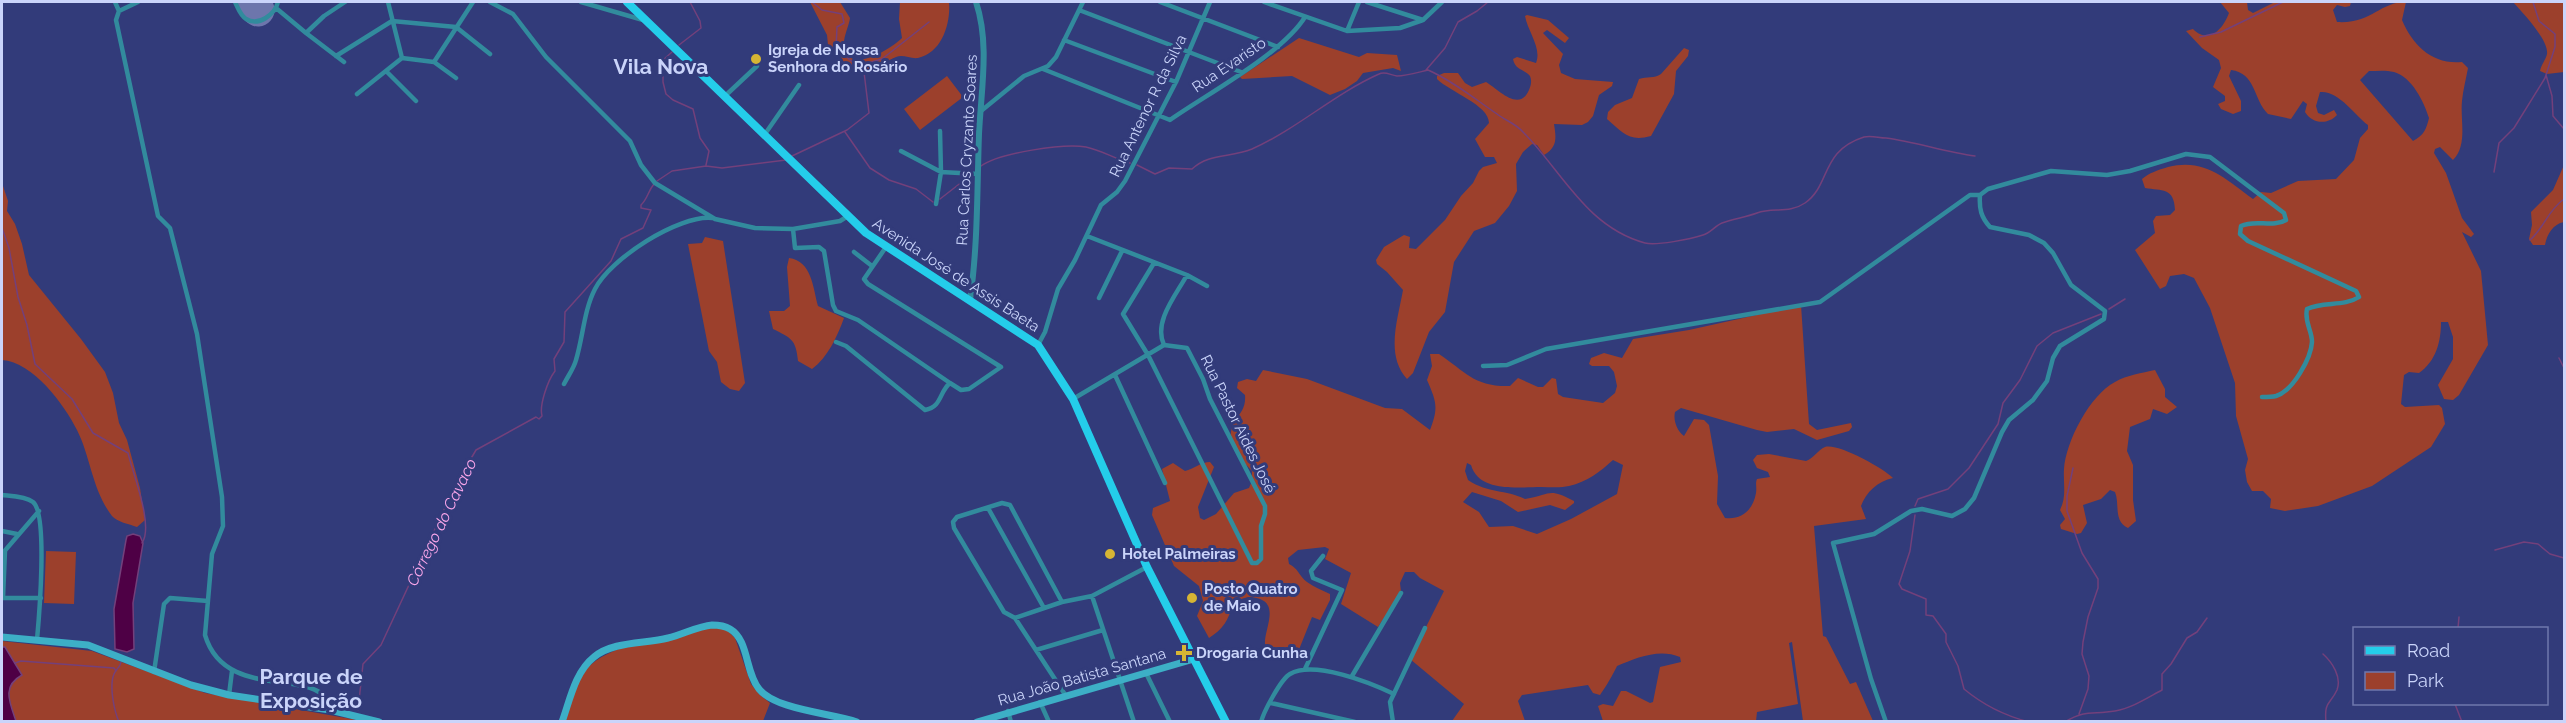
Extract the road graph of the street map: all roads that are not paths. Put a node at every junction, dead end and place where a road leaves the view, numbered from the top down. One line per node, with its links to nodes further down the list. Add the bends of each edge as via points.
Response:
1 (115, 2): 22 (street)
2 (138, 2): 22 (street)
3 (235, 2): 19 (street, via 248,20 268,17)
4 (278, 2): 19 (street)
5 (345, 2): 31 (street)
6 (388, 2): 27 (street)
7 (473, 2): 29 (street)
8 (490, 2): 60 (street, via 513,14 546,57 630,141 655,183)
9 (581, 2): 23 (street)
10 (627, 2): 20 (main road, Avenida José de Assis Baeta)
11 (976, 2): 50 (street, Rua Carlos Cryzanto Soares, via 984,53)
12 (1083, 2): 21 (street)
13 (1163, 2): 25 (street)
14 (1210, 2): 25 (street, Rua Antenor R da Silva)
15 (1264, 2): 24 (street)
16 (1359, 2): 30 (street)
17 (1367, 2): 26 (street)
18 (1442, 2): 26 (street)
19 (276, 8): 31 (street)
20 (634, 9): 23 (street, via 633,14); 28 (main road, Avenida José de Assis Baeta)
21 (1079, 10): 32 (street); 34 (street)
22 (119, 11): 96 (street, via 117,20 158,216 170,228 197,334 220,485 223,526 212,554)
23 (626, 16): 28 (street)
24 (1305, 17): 30 (street); 33 (street, Rua Evaristo)
25 (1203, 18): 33 (street); 34 (street, Rua Antenor R da Silva)
26 (1423, 20): 30 (street, via 1400,28)
27 (393, 21): 29 (street); 36 (street); 37 (street)
28 (649, 22): 48 (main road, Avenida José de Assis Baeta)
29 (456, 27): 35 (street); 39 (street)
30 (1347, 31)
31 (306, 33): 36 (street)
32 (1064, 40): 41 (street, via 1056,57); 45 (street)
33 (1278, 47): 43 (street, Rua Evaristo)
34 (1190, 51): 43 (street); 45 (street, Rua Antenor R da Silva)
35 (490, 54)
36 (336, 56): 38 (street)
37 (402, 58): 39 (street); 42 (street)
38 (344, 62)
39 (435, 62): 44 (street)
40 (757, 66): 48 (street)
41 (1043, 69): 50 (street, via 1024,76); 51 (street)
42 (386, 71): 47 (street); 49 (street)
43 (1241, 72): 51 (street, Rua Evaristo, via 1170,120)
44 (456, 78)
45 (1176, 82): 51 (street, Rua Antenor R da Silva)
46 (799, 85): 53 (street)
47 (357, 94)
48 (725, 96): 53 (main road, Avenida José de Assis Baeta)
49 (416, 102)
50 (981, 111): 56 (street, Rua Carlos Cryzanto Soares)
51 (1159, 116): 62 (street, Rua Antenor R da Silva, via 1125,181 1101,205)
52 (940, 131): 55 (street)
53 (765, 134): 59 (main road, Avenida José de Assis Baeta)
54 (901, 151): 55 (street)
55 (940, 172): 56 (street); 58 (street)
56 (978, 174): 71 (street, Rua Carlos Cryzanto Soares)
57 (1980, 195): 76 (street, via 1970,195 1944,211 1820,302 1546,349 1507,364); 80 (street, via 1988,189 2051,171 2107,175 2186,154 2210,157 2284,213 2286,220 2280,224 2247,223 2241,226 2240,234 2356,291 2359,297 2307,309 2310,354 2296,379 2278,396); 131 (street, via 1979,207 1990,227 2029,235 2044,243 2071,285 2105,311 2103,319 2060,346 2047,381 2002,432 1965,510 1952,516 1922,509 1911,511 1874,534 1833,543)
58 (936, 204)
59 (848, 216): 61 (street); 63 (main road, Avenida José de Assis Baeta)
60 (715, 219): 61 (street, via 755,228); 79 (street, via 700,217 655,234 603,275 594,290 576,361)
61 (793, 230): 78 (street, via 795,248 824,250 836,311 858,320)
62 (1087, 236): 64 (street); 73 (street, Rua Antenor R da Silva, via 1058,289 1046,332)
63 (887, 246): 67 (street); 71 (main road, Avenida José de Assis Baeta)
64 (1122, 251): 66 (street); 70 (street)
65 (854, 252): 67 (street)
66 (1154, 263): 68 (street); 75 (street, via 1123,314)
67 (872, 266): 78 (street, via 864,279 868,284 1001,367 969,389 961,390)
68 (1187, 275): 69 (street); 74 (street, via 1160,324 1159,335)
69 (1207, 286)
70 (1099, 298)
71 (970, 300): 73 (main road, Avenida José de Assis Baeta)
72 (836, 342): 78 (street, via 925,410 939,403)
73 (1038, 345): 81 (main road, Avenida José de Assis Baeta)
74 (1164, 345): 75 (street); 75 (street, Rua Pastor Aides José, via 1187,348 1265,506 1261,560 1257,563 1252,564)
75 (1148, 355): 77 (street)
76 (1483, 366)
77 (1115, 375): 81 (street); 82 (street)
78 (950, 383)
79 (564, 384)
80 (2262, 397)
81 (1073, 399): 90 (main road, Avenida José de Assis Baeta)
82 (1165, 483)
83 (2, 495): 85 (street, via 34,502)
84 (988, 508): 97 (street, via 1002,502 1010,505); 98 (street); 99 (street, via 957,517 954,528 1004,612)
85 (39, 511): 87 (street); 95 (street)
86 (2, 531): 87 (street)
87 (17, 534): 88 (street)
88 (3, 552): 91 (street)
89 (1323, 556): 106 (street, via 1311,572 1313,578 1342,590)
90 (1148, 567): 93 (street); 105 (main road, Avenida José de Assis Baeta)
91 (3, 583): 94 (street)
92 (1401, 592): 110 (street)
93 (1092, 596): 97 (street); 101 (street)
94 (2, 598): 95 (street)
95 (41, 598): 103 (street)
96 (208, 602): 107 (street, via 205,635 209,647); 108 (street, via 170,598 165,604)
97 (1062, 602): 98 (street)
98 (1044, 608): 99 (street)
99 (1015, 618): 104 (street)
100 (1425, 628): 112 (street)
101 (1102, 630): 104 (street); 111 (street)
102 (2, 637): 103 (main road)
103 (37, 640): 108 (main road, via 88,645)
104 (1036, 650): 114 (street)
105 (1194, 659): 109 (main road, Rua João Batista Santana); 127 (main road, Avenida José de Assis Baeta)
106 (1305, 669): 110 (street); 116 (street, via 1283,680)
107 (232, 671): 113 (street); 117 (street, via 254,679 302,684 325,696 330,701)
108 (154, 672): 113 (main road)
109 (1146, 673): 111 (main road, Rua João Batista Santana); 126 (street)
110 (1352, 676): 112 (street)
111 (1120, 681): 114 (main road, Rua João Batista Santana); 125 (street)
112 (1394, 694): 130 (street, via 1390,702)
113 (229, 695): 117 (main road)
114 (1066, 696): 115 (main road, Rua João Batista Santana)
115 (1040, 702): 118 (main road, Rua João Batista Santana); 124 (street)
116 (1271, 703): 128 (street); 129 (street)
117 (330, 710): 119 (main road)
118 (1008, 711): 122 (main road, Rua João Batista Santana); 123 (street)
119 (380, 722)
120 (562, 722): 121 (main road, via 580,672 595,656 616,646 668,638 711,625 728,628 738,635 751,674 759,689 770,698)
121 (857, 722)
122 (977, 722)
123 (1011, 722)
124 (1049, 722)
125 (1134, 722)
126 (1170, 722)
127 (1226, 722)
128 (1261, 722)
129 (1355, 722)
130 (1393, 722)
131 (1886, 722)

